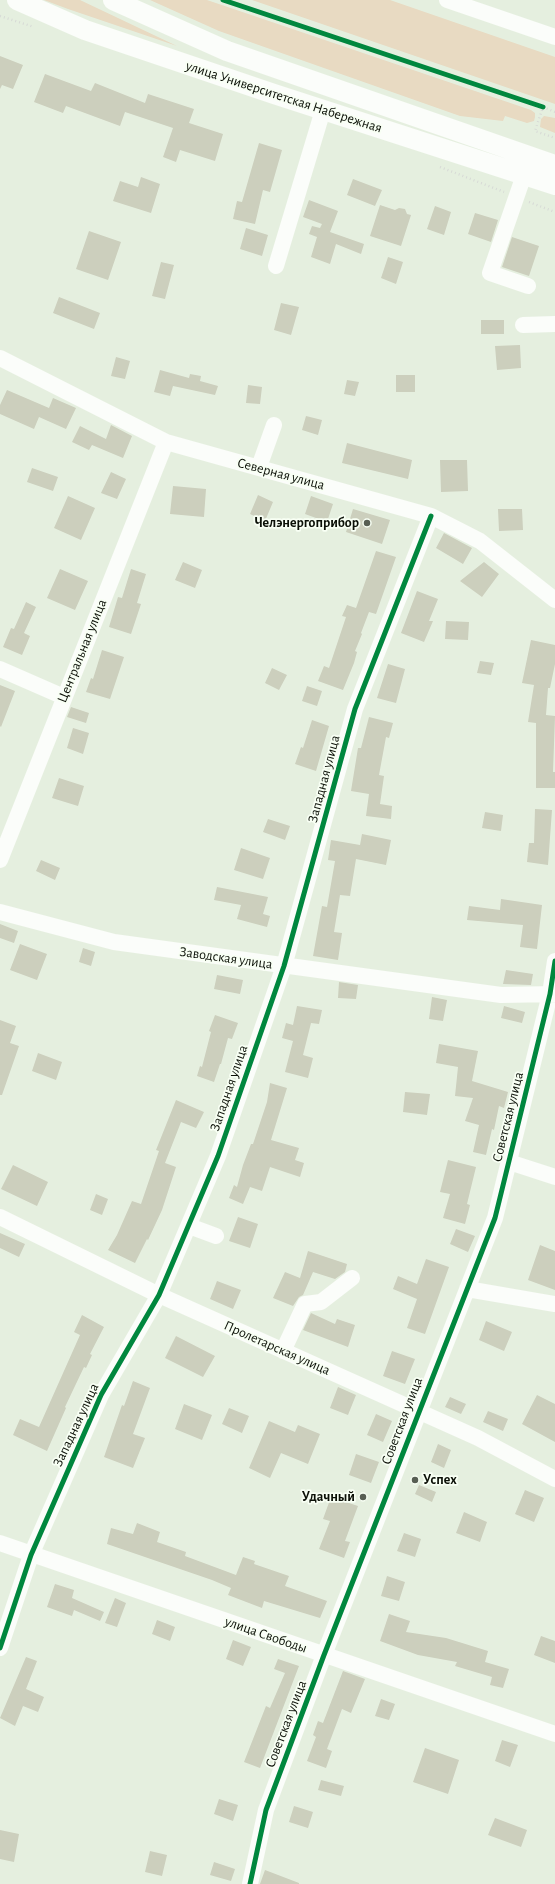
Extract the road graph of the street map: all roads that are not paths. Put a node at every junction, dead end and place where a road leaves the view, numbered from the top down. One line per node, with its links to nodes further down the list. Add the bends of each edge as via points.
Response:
1 (17, 0): 6 (main road, улица Университетская Набережная, via 86,30)
2 (113, 0): 7 (main road, улица Университетская Набережная, via 226,51)
3 (447, 0): 4 (street)
4 (489, 7): 5 (street)
5 (555, 37)
6 (323, 110): 8 (main road, улица Университетская Набережная); 10 (street)
7 (555, 165)
8 (524, 175): 9 (main road, улица Университетская Набережная); 11 (street, via 490,273)
9 (555, 185)
10 (276, 266)
11 (528, 286)
12 (522, 324): 13 (street)
13 (555, 324)
14 (0, 358): 16 (street, Северная улица)
15 (274, 425): 17 (street)
16 (166, 442): 17 (street, Северная улица); 21 (street, Центральная улица)
17 (259, 467): 18 (street, Северная улица)
18 (431, 516): 19 (street, Северная улица, via 480,541); 25 (street, Западная улица, via 355,709)
19 (555, 600)
20 (0, 669): 21 (street)
21 (64, 697): 22 (street, Центральная улица)
22 (0, 860)
23 (0, 912): 25 (street, Заводская улица, via 114,942)
24 (555, 961): 26 (street, Советская улица)
25 (284, 966): 26 (street, Заводская улица, via 501,995); 30 (street, Западная улица, via 218,1156)
26 (553, 994): 27 (street, Советская улица)
27 (509, 1162): 28 (street); 33 (street, Советская улица, via 495,1218)
28 (555, 1177)
29 (0, 1216): 34 (street, Пролетарская улица)
30 (188, 1226): 31 (street); 34 (street, Западная улица)
31 (216, 1236)
32 (352, 1278): 36 (street, via 320,1302 305,1304)
33 (468, 1288): 35 (street); 37 (street, Советская улица)
34 (159, 1295): 36 (street, Пролетарская улица); 40 (street, Западная улица, via 101,1395)
35 (555, 1304)
36 (283, 1351): 37 (street, Пролетарская улица)
37 (419, 1412): 38 (street, Пролетарская улица, via 478,1438); 42 (street, Советская улица)
38 (555, 1479)
39 (0, 1543): 40 (street, улица Свободы)
40 (31, 1555): 41 (street, Западная улица); 42 (street, улица Свободы)
41 (0, 1648)
42 (324, 1655): 43 (street, улица Свободы); 44 (street, Советская улица, via 266,1810)
43 (555, 1734)
44 (250, 1884)

